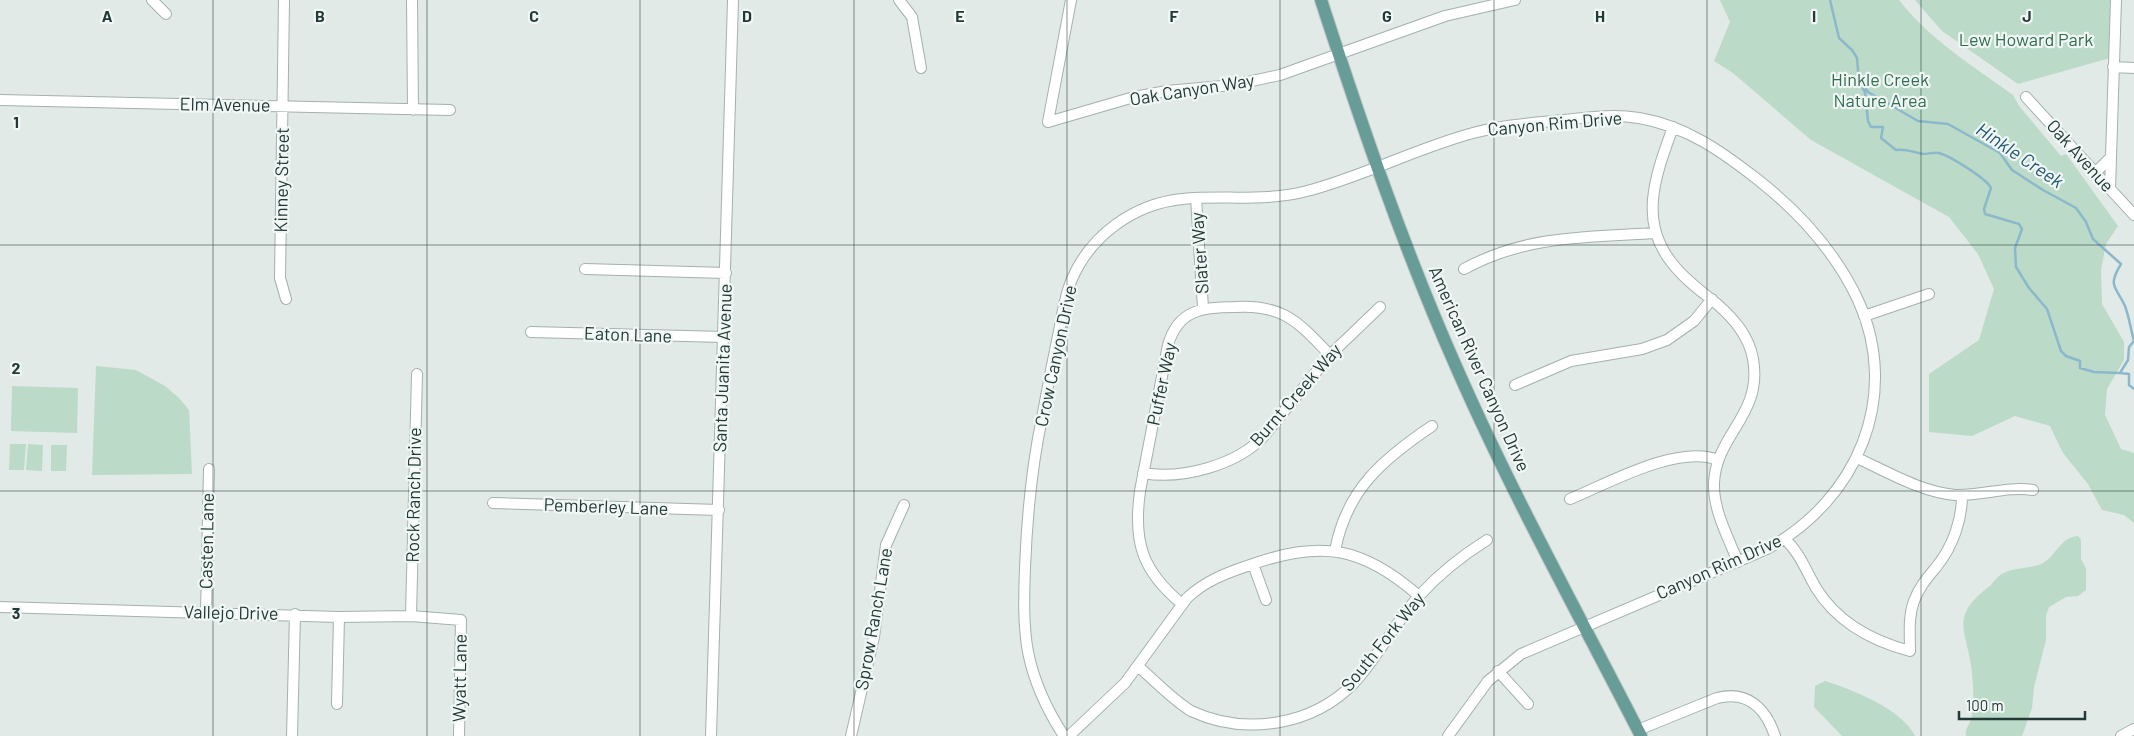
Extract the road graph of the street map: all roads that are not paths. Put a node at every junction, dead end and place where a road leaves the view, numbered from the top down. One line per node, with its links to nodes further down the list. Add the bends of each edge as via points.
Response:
1 (152, 0): 10 (street)
2 (284, 0): 17 (street, Kinney Street)
3 (412, 0): 18 (street)
4 (733, 0): 30 (street, Santa Juanita Avenue)
5 (899, 0): 13 (street, via 912,17)
6 (1070, 0): 11 (street, Oak Canyon Way, via 1048,122 1142,96 1257,81)
7 (1321, 0): 11 (main road, American River Canyon Drive)
8 (1515, 0): 11 (street, via 1445,16)
9 (2116, 0): 12 (street)
10 (166, 14)
11 (1339, 55): 22 (main road, American River Canyon Drive)
12 (2114, 67): 14 (street); 21 (street)
13 (921, 68)
14 (2134, 68)
15 (2026, 97): 23 (street, Oak Avenue)
16 (0, 100): 17 (street, Elm Avenue)
17 (284, 106): 18 (street, Elm Avenue); 32 (street, Kinney Street, via 280,278)
18 (413, 110): 19 (street, Elm Avenue)
19 (450, 110)
20 (1673, 127): 22 (street, Canyon Rim Drive, via 1620,116 1513,125 1471,134); 27 (street, via 1653,186); 36 (street, Canyon Rim Drive, via 1722,152 1793,210 1834,259 1850,284)
21 (2111, 157): 23 (street); 24 (street)
22 (1376, 167): 25 (street, Crow Canyon Drive, via 1301,193); 67 (main road, American River Canyon Drive, via 1458,372 1500,463)
23 (2095, 173): 24 (street, Oak Avenue)
24 (2110, 189): 26 (street, Oak Avenue)
25 (1196, 198): 35 (street, Slater Way); 78 (street, Crow Canyon Drive, via 1152,206 1115,225 1082,261 1065,300 1029,487 1024,604 1028,652 1034,675)
26 (2134, 215)
27 (1656, 233): 29 (street, via 1541,240 1498,252); 33 (street, via 1672,263)
28 (585, 269): 30 (street)
29 (1464, 269)
30 (726, 273): 38 (street, Santa Juanita Avenue)
31 (1929, 294): 36 (street)
32 (286, 299)
33 (1712, 300): 41 (street, via 1689,325 1667,340 1642,349 1571,361); 44 (street, via 1739,327 1750,348 1754,372 1748,408)
34 (1380, 306): 39 (street, Burnt Creek Way)
35 (1203, 308): 39 (street, Puffer Way, via 1253,306 1277,312 1298,325); 46 (street, Puffer Way, via 1180,322 1170,339)
36 (1864, 316): 43 (street, Canyon Rim Drive, via 1872,344 1875,384 1870,422)
37 (532, 332): 38 (street, Eaton Lane)
38 (724, 337): 52 (street, Santa Juanita Avenue)
39 (1330, 355): 46 (street, Burnt Creek Way, via 1264,436 1246,452 1177,476)
40 (417, 374): 65 (street, Rock Ranch Drive)
41 (1515, 385)
42 (1432, 426): 55 (street, via 1385,460 1358,492 1342,523)
43 (1857, 458): 48 (street, via 1929,490); 53 (street, Canyon Rim Drive, via 1832,498)
44 (1718, 460): 49 (street, via 1702,455 1678,456); 56 (street, via 1714,483 1716,507)
45 (209, 469): 62 (street, Casten Lane)
46 (1144, 473): 60 (street, Puffer Way, via 1138,515 1143,554 1158,583)
47 (2033, 490): 48 (street, via 2015,488)
48 (1962, 494): 53 (street, via 1952,543 1914,601 1910,618 1910,651 1878,641 1839,615 1817,590 1800,557)
49 (1570, 499)
50 (493, 503): 52 (street, Pemberley Lane)
51 (904, 505): 77 (street, Sprow Ranch Lane, via 886,545 874,637)
52 (718, 510): 76 (street, Santa Juanita Avenue)
53 (1785, 539): 56 (street, Canyon Rim Drive)
54 (1487, 540): 58 (street, South Fork Way, via 1447,569)
55 (1335, 551): 57 (street, via 1293,552); 58 (street, via 1377,564)
56 (1738, 562): 67 (street, Canyon Rim Drive)
57 (1253, 564): 59 (street); 60 (street, via 1208,582)
58 (1419, 596): 68 (street, South Fork Way, via 1348,688 1316,712 1283,725 1239,728 1202,717 1181,704)
59 (1266, 600)
60 (1182, 604): 68 (street)
61 (0, 606): 62 (street, Vallejo Drive)
62 (206, 613): 63 (street, Vallejo Drive)
63 (295, 614): 64 (street, Vallejo Drive); 74 (street)
64 (339, 616): 65 (street, Vallejo Drive); 70 (street)
65 (411, 616): 66 (street, Vallejo Drive)
66 (461, 620): 75 (street, Wyatt Lane)
67 (1584, 626): 69 (street, via 1528,650); 73 (main road, American River Canyon Drive)
68 (1139, 667): 79 (street, via 1111,699)
69 (1498, 671): 71 (street); 80 (street)
70 (338, 704)
71 (1528, 704)
72 (2134, 729): 82 (street)
73 (1640, 733): 81 (street, via 1717,698 1730,696 1744,697 1760,708)
74 (292, 736)
75 (459, 736)
76 (711, 736)
77 (851, 736)
78 (1064, 736)
79 (1069, 736)
80 (1448, 736)
81 (1775, 736)
82 (2121, 736)

